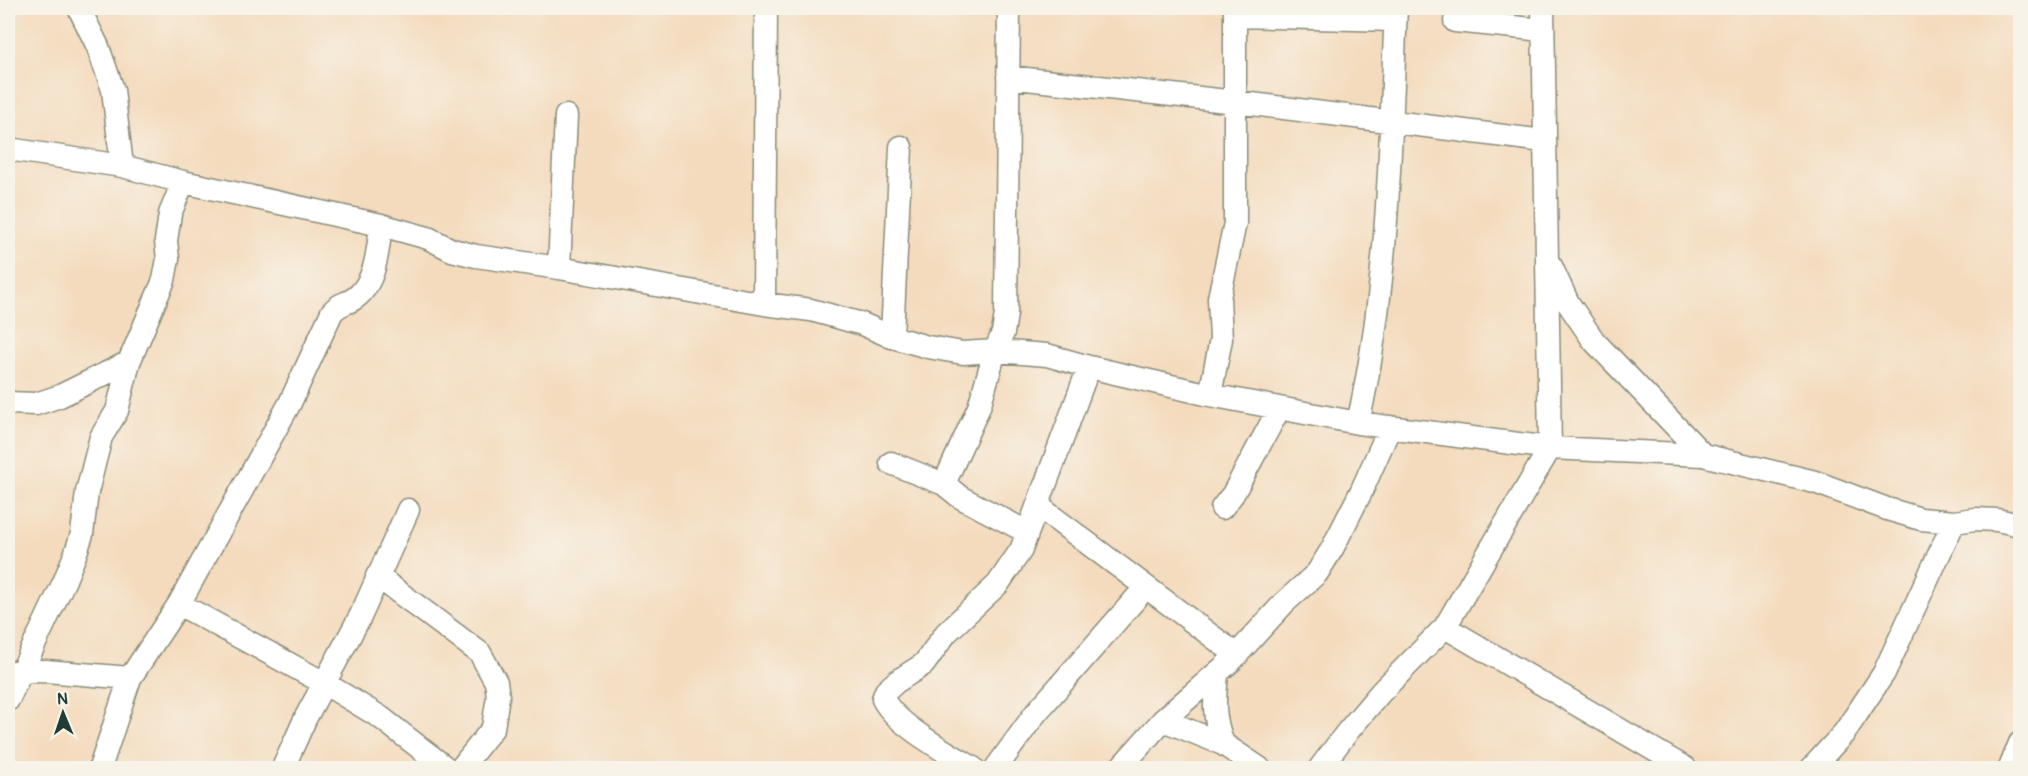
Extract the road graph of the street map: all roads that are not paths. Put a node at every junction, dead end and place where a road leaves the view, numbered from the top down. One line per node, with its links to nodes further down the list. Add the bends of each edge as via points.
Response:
1 (79, 8): 15 (street, via 113,90)
2 (766, 8): 20 (street)
3 (1009, 8): 8 (street)
4 (1235, 12): 5 (street); 9 (street)
5 (1396, 14): 11 (street)
6 (1543, 19): 7 (street); 12 (street)
7 (1455, 21)
8 (1008, 77): 9 (street); 22 (street, via 1006,314)
9 (1236, 102): 11 (street); 25 (street, via 1235,223 1219,298 1221,339)
10 (566, 116): 19 (street)
11 (1392, 122): 12 (street); 28 (street, via 1371,367)
12 (1544, 141): 18 (street)
13 (900, 147): 21 (street)
14 (8, 149): 15 (street)
15 (122, 166): 16 (street)
16 (183, 182): 17 (street); 23 (street, via 170,214 164,280)
17 (381, 225): 19 (street, via 476,256); 42 (street, via 378,251 365,287 353,300 338,305 332,312 290,403)
18 (1548, 259): 30 (street); 31 (street, via 1568,303 1594,341)
19 (559, 268): 20 (street)
20 (764, 304): 21 (street, via 811,310)
21 (892, 336): 22 (street, via 963,353)
22 (995, 351): 24 (street, via 1047,355); 33 (street, via 979,407)
23 (129, 362): 26 (street, via 36,404); 45 (street, via 117,411 101,437 75,555)
24 (1089, 367): 25 (street); 34 (street)
25 (1210, 395): 27 (street)
26 (8, 404)
27 (1279, 409): 28 (street); 35 (street)
28 (1358, 423): 29 (street)
29 (1390, 427): 30 (street); 44 (street, via 1361,492 1317,573)
30 (1550, 448): 31 (street); 43 (street)
31 (1702, 455): 37 (street, via 1815,482 1922,519)
32 (891, 463): 33 (street)
33 (944, 484): 39 (street, via 960,497)
34 (1038, 506): 39 (street); 41 (street)
35 (1222, 508)
36 (408, 510): 40 (street)
37 (1954, 522): 38 (street, via 1975,519); 65 (street, via 1884,673 1844,733)
38 (2020, 525)
39 (1027, 532): 60 (street, via 1021,550 998,584 946,633 924,664 896,682 883,699 922,737)
40 (377, 576): 48 (street); 59 (street, via 480,653 496,682 493,728)
41 (1146, 587): 44 (street); 61 (street, via 1035,714)
42 (179, 604): 47 (street); 48 (street)
43 (1445, 627): 54 (street); 64 (street, via 1381,692)
44 (1237, 655): 46 (street)
45 (14, 672): 47 (street); 49 (street)
46 (1217, 674): 50 (street); 53 (street, via 1215,722)
47 (130, 678): 55 (street)
48 (324, 683): 51 (street, via 380,717); 56 (street)
49 (8, 700)
50 (1163, 720): 53 (street); 62 (street)
51 (411, 743): 57 (street); 58 (street)
52 (2020, 743): 66 (street)
53 (1223, 744): 63 (street)
54 (1677, 767)
55 (100, 768)
56 (283, 768)
57 (415, 768)
58 (446, 768)
59 (461, 768)
60 (973, 768)
61 (996, 768)
62 (1120, 768)
63 (1259, 768)
64 (1320, 768)
65 (1812, 768)
66 (2010, 768)

